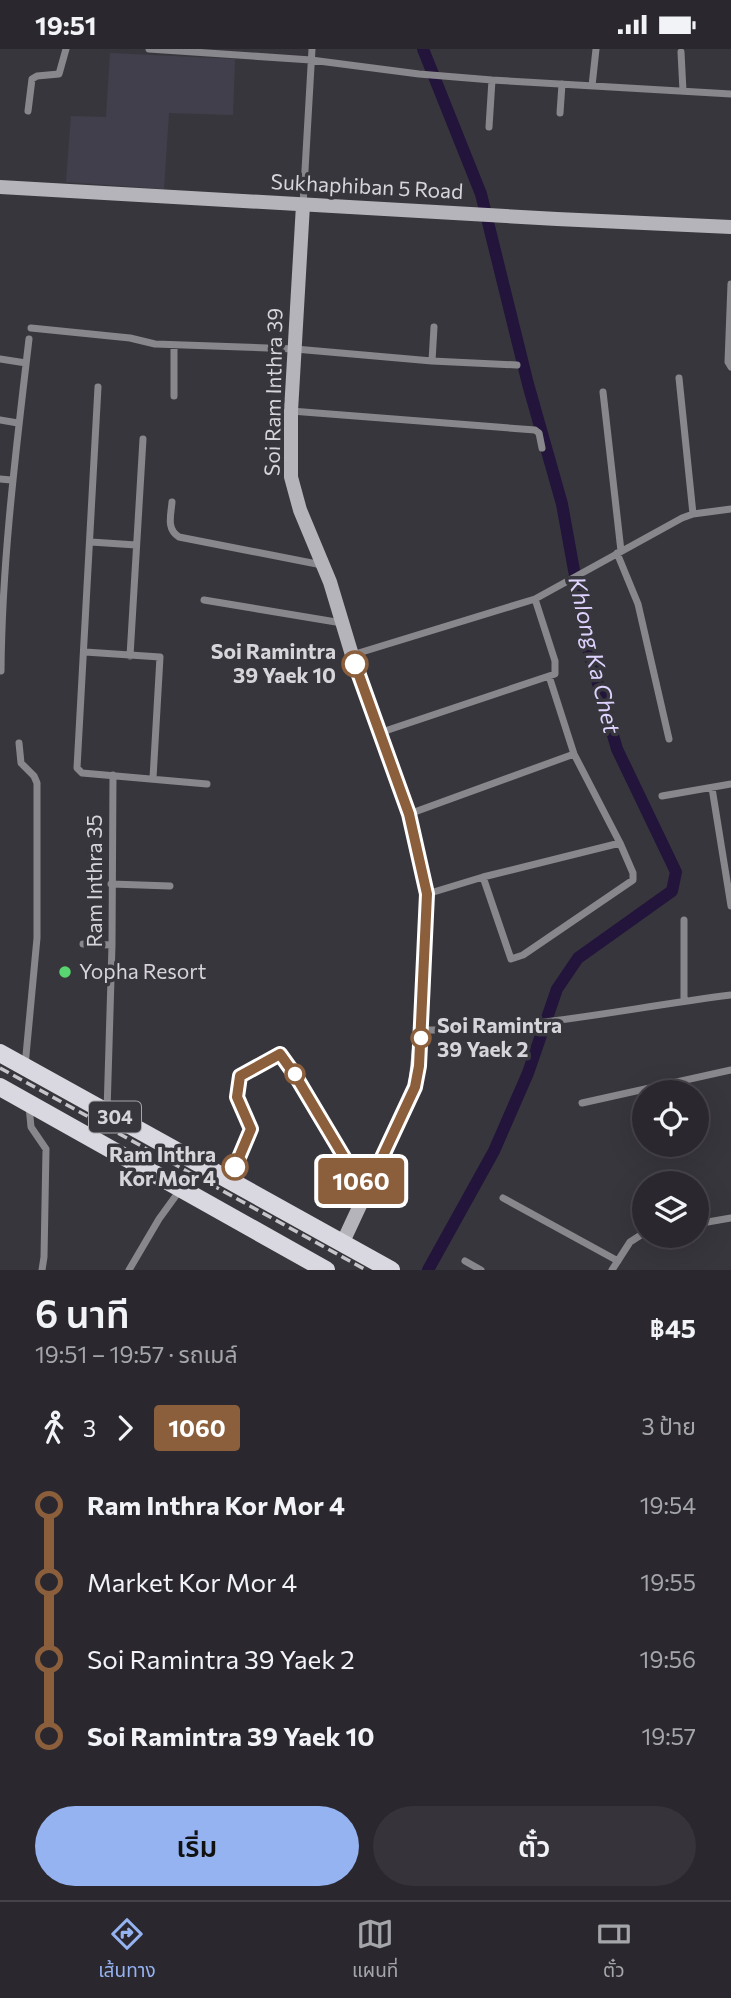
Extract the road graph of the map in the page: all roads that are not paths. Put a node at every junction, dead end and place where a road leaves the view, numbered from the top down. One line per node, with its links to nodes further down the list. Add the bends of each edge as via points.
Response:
1 (66, 49): 12 (street, via 59,74 32,79)
2 (149, 49): 6 (street)
3 (312, 49): 6 (street, Soi Ram Inthra 39)
4 (596, 49): 9 (street)
5 (681, 52): 10 (street)
6 (311, 59): 7 (street); 16 (street, Soi Ram Inthra 39)
7 (492, 80): 8 (street); 14 (street)
8 (562, 84): 9 (street); 13 (street)
9 (592, 86): 10 (street)
10 (683, 91): 11 (street)
11 (731, 94)
12 (28, 111)
13 (560, 113)
14 (489, 127)
15 (0, 187): 16 (street, Sukhaphiban 5 Road)
16 (303, 205): 17 (street, Sukhaphiban 5 Road); 23 (street, Soi Ram Inthra 39)
17 (731, 227)
18 (731, 284): 28 (street)
19 (433, 327): 25 (street)
20 (31, 328): 22 (street)
21 (29, 339): 26 (street)
22 (174, 345): 23 (street); 32 (street)
23 (295, 349): 25 (street); 33 (street, Soi Ram Inthra 39)
24 (0, 359): 26 (street)
25 (432, 361): 27 (street)
26 (26, 363): 35 (street)
27 (517, 365)
28 (731, 367)
29 (679, 378): 42 (street)
30 (98, 387): 43 (street)
31 (603, 392): 46 (street)
32 (174, 396)
33 (291, 411): 37 (street, via 535,430); 47 (street, Soi Ram Inthra 39, via 290,477)
34 (0, 420): 35 (street)
35 (18, 423): 39 (street)
36 (143, 439): 44 (street)
37 (542, 448)
38 (0, 479): 39 (street)
39 (11, 480): 45 (street)
40 (172, 502): 47 (street, via 170,527 179,537)
41 (731, 509): 42 (street)
42 (693, 514): 46 (street)
43 (91, 542): 44 (street); 52 (street)
44 (136, 545): 54 (street)
45 (3, 548): 50 (street)
46 (619, 552): 48 (street); 58 (street, via 638,604)
47 (323, 566): 51 (street, Soi Ram Inthra 39)
48 (535, 599): 53 (street); 56 (street, via 555,661 555,674)
49 (204, 600): 51 (street)
50 (1, 616): 55 (street)
51 (342, 623): 53 (street, Soi Ram Inthra 39)
52 (85, 652): 54 (street); 61 (street, via 77,768 82,773)
53 (352, 655): 57 (street, Soi Ram Inthra 39)
54 (130, 656): 62 (street, via 160,657)
55 (1, 671)
56 (549, 676): 57 (street); 60 (street)
57 (379, 733): 67 (street, Soi Ram Inthra 39)
58 (669, 739)
59 (19, 743): 82 (street, via 20,762 37,783 37,938)
60 (574, 754): 67 (street); 68 (street)
61 (113, 775): 62 (street); 71 (street, Ram Inthra 35)
62 (153, 778): 63 (street)
63 (207, 784)
64 (731, 784): 65 (street)
65 (712, 788): 66 (street); 69 (street)
66 (662, 796)
67 (409, 814): 73 (street, Soi Ram Inthra 39)
68 (620, 842): 70 (street); 70 (street, via 633,873 630,884 512,959)
69 (727, 847): 74 (street)
70 (483, 877): 73 (street)
71 (111, 884): 72 (street); 77 (street, Ram Inthra 35)
72 (170, 886)
73 (427, 894): 80 (street, Soi Ram Inthra 39)
74 (731, 906)
75 (684, 920): 79 (street)
76 (83, 944): 77 (street)
77 (112, 944): 87 (street, Ram Inthra 35)
78 (731, 995): 79 (street)
79 (684, 1001): 80 (street, via 565,1020)
80 (421, 1030): 93 (street, Soi Ram Inthra 39, via 415,1087)
81 (0, 1053): 82 (main road, 304)
82 (24, 1066): 87 (main road, 304)
83 (731, 1070): 86 (street)
84 (0, 1087): 85 (main road, 304)
85 (28, 1101): 88 (main road, 304); 97 (street, via 31,1127 46,1149)
86 (582, 1103)
87 (107, 1113): 93 (main road, 304)
88 (181, 1189): 96 (main road, 304); 98 (street)
89 (503, 1198): 95 (street)
90 (731, 1218): 91 (street)
91 (709, 1222)
92 (632, 1240): 95 (street)
93 (342, 1244): 100 (main road, 304)
94 (465, 1261): 101 (street)
95 (618, 1261): 102 (street)
96 (306, 1265): 99 (main road, 304)
97 (42, 1270)
98 (129, 1270)
99 (326, 1270)
100 (391, 1270)
101 (481, 1270)
102 (612, 1270)

